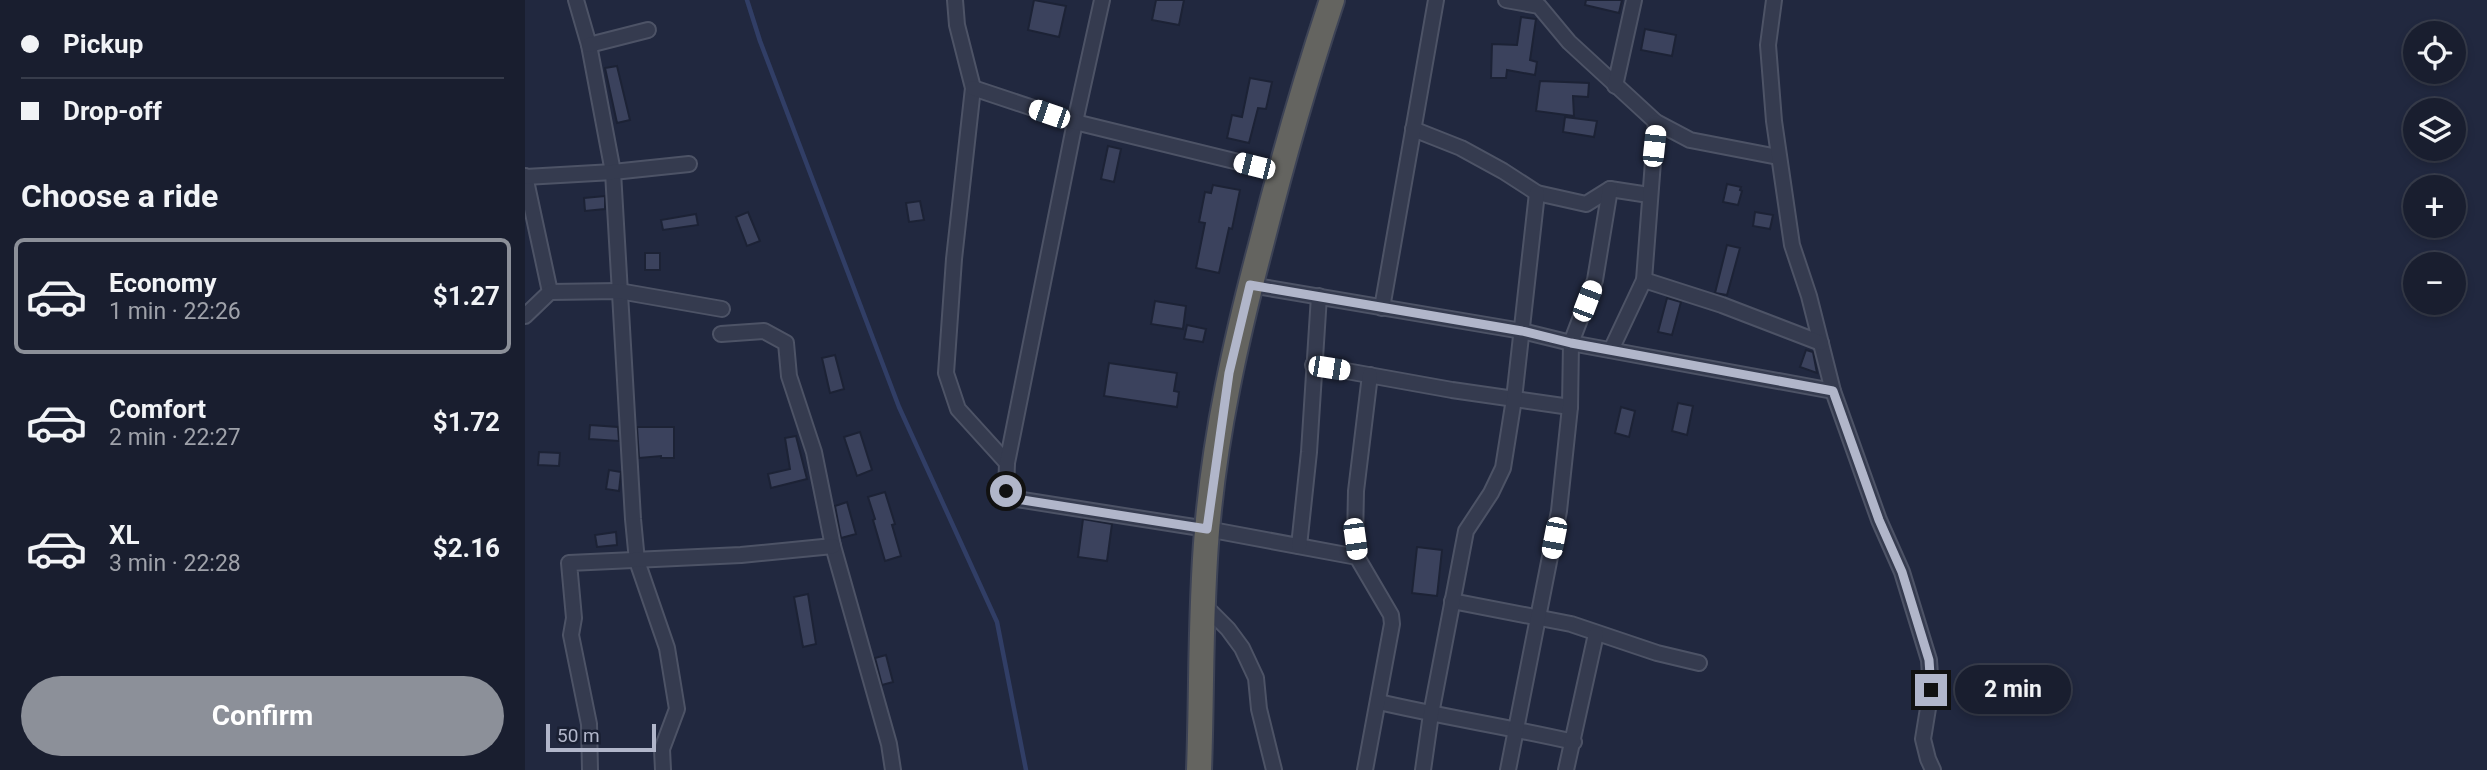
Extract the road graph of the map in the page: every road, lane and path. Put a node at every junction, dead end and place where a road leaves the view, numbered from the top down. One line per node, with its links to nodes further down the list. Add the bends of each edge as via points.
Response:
1 (576, 0): 10 (street)
2 (955, 0): 12 (street)
3 (1102, 0): 13 (street)
4 (1331, 0): 19 (highway)
5 (1436, 0): 15 (street)
6 (1506, 0): 11 (street, via 1539,6)
7 (1634, 0): 11 (street)
8 (1774, 0): 16 (street, via 1768,45)
9 (648, 30): 10 (street)
10 (589, 45): 18 (street)
11 (1615, 86): 14 (street)
12 (973, 88): 13 (street); 42 (street, via 946,373 958,409)
13 (1075, 122): 19 (street); 42 (street)
14 (1656, 122): 16 (street, via 1691,139); 23 (street)
15 (1413, 129): 22 (street, via 1461,148); 29 (street)
16 (1778, 158): 35 (street, via 1792,246)
17 (689, 164): 18 (street)
18 (613, 172): 20 (street); 26 (street)
19 (1279, 172): 25 (highway)
20 (525, 177): 27 (street)
21 (1610, 190): 22 (street, via 1587,204); 23 (street); 34 (street, via 1595,280)
22 (1537, 193): 32 (street)
23 (1649, 195): 24 (street)
24 (1644, 280): 35 (street); 36 (street)
25 (1250, 285): 28 (street); 43 (highway, via 1229,373)
26 (619, 291): 27 (street); 30 (street); 47 (street)
27 (550, 292): 31 (street)
28 (1319, 296): 29 (street); 37 (street)
29 (1382, 308): 32 (street)
30 (722, 309)
31 (525, 316)
32 (1522, 331): 34 (street); 40 (street)
33 (721, 334): 44 (street, via 764,331 786,343 789,376 814,452)
34 (1571, 343): 36 (street); 41 (street)
35 (1821, 343): 39 (street)
36 (1611, 350): 39 (street)
37 (1314, 365): 38 (street); 45 (street)
38 (1370, 374): 40 (street); 46 (street, via 1356,491)
39 (1833, 391): 66 (street, via 1902,572 1929,660 1931,690 1923,739)
40 (1514, 399): 41 (street); 48 (street, via 1503,468 1466,531)
41 (1570, 407): 50 (street, via 1559,511)
42 (1007, 463): 43 (street, via 1006,491 1016,499)
43 (1207, 529): 45 (street); 49 (highway)
44 (832, 546): 47 (street); 59 (street)
45 (1299, 546): 46 (street)
46 (1357, 557): 53 (street, via 1391,615)
47 (637, 561): 57 (street, via 569,563 571,635 589,724); 58 (street, via 667,648 677,709 662,749)
48 (1452, 601): 50 (street); 54 (street)
49 (1201, 602): 60 (highway); 61 (street, via 1242,648 1256,678)
50 (1539, 617): 51 (street); 55 (street)
51 (1596, 634): 52 (street); 56 (street)
52 (1699, 663)
53 (1379, 702): 54 (street); 62 (street)
54 (1431, 714): 55 (street); 63 (street)
55 (1518, 729): 56 (street); 64 (street)
56 (1573, 742): 65 (street)
57 (590, 770)
58 (663, 770)
59 (894, 770)
60 (1199, 770)
61 (1274, 770)
62 (1366, 770)
63 (1423, 770)
64 (1509, 770)
65 (1566, 770)
66 (1933, 770)

